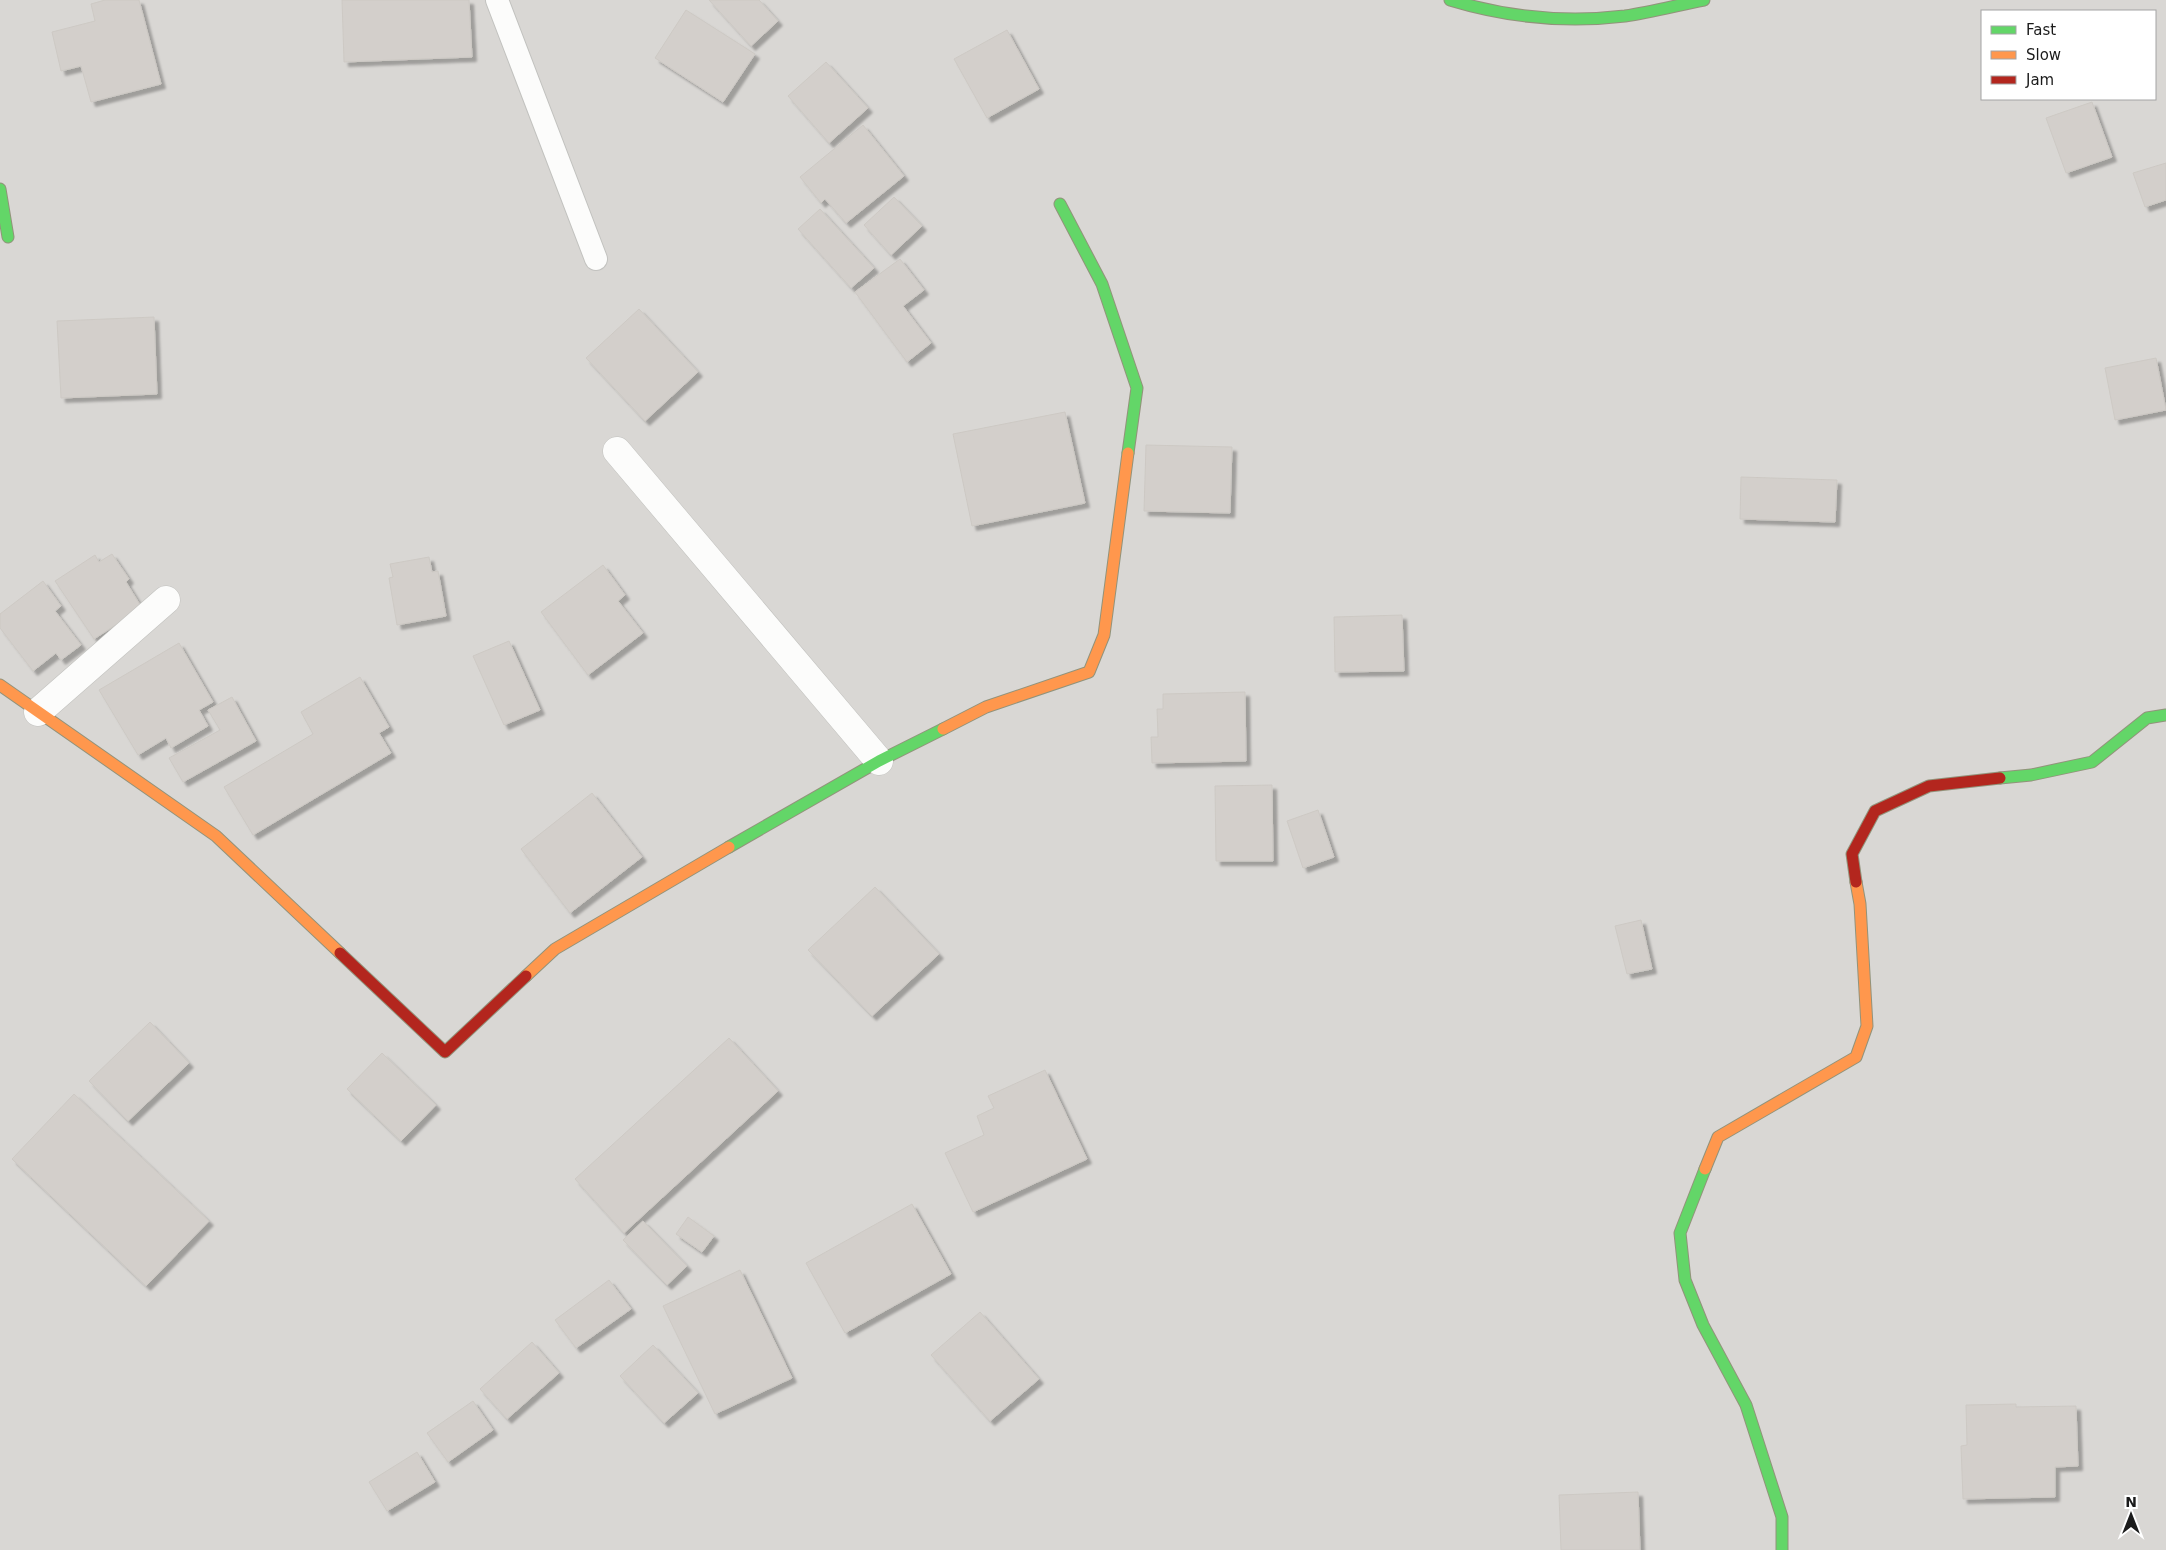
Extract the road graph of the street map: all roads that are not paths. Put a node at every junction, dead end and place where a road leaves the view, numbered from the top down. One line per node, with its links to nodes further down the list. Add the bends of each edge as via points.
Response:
1 (497, 0): 7 (lane)
2 (1450, 0): 3 (street, via 1474,8 1538,17 1615,17)
3 (1704, 0)
4 (0, 189): 6 (street)
5 (1060, 204): 13 (street, via 1102,284 1137,388 1104,635 1088,672 986,707)
6 (8, 237)
7 (596, 259)
8 (617, 451): 13 (street)
9 (166, 600): 11 (street)
10 (0, 685): 11 (street)
11 (38, 712): 13 (street, via 216,836 445,1052 555,949)
12 (2166, 715): 14 (street, via 2147,718 2092,762 2031,775 1929,786 1875,811 1852,854 1860,904 1867,1026 1856,1057 1718,1137 1680,1233 1685,1280 1703,1325 1746,1405 1782,1517)
13 (879, 760)
14 (1782, 1550)

